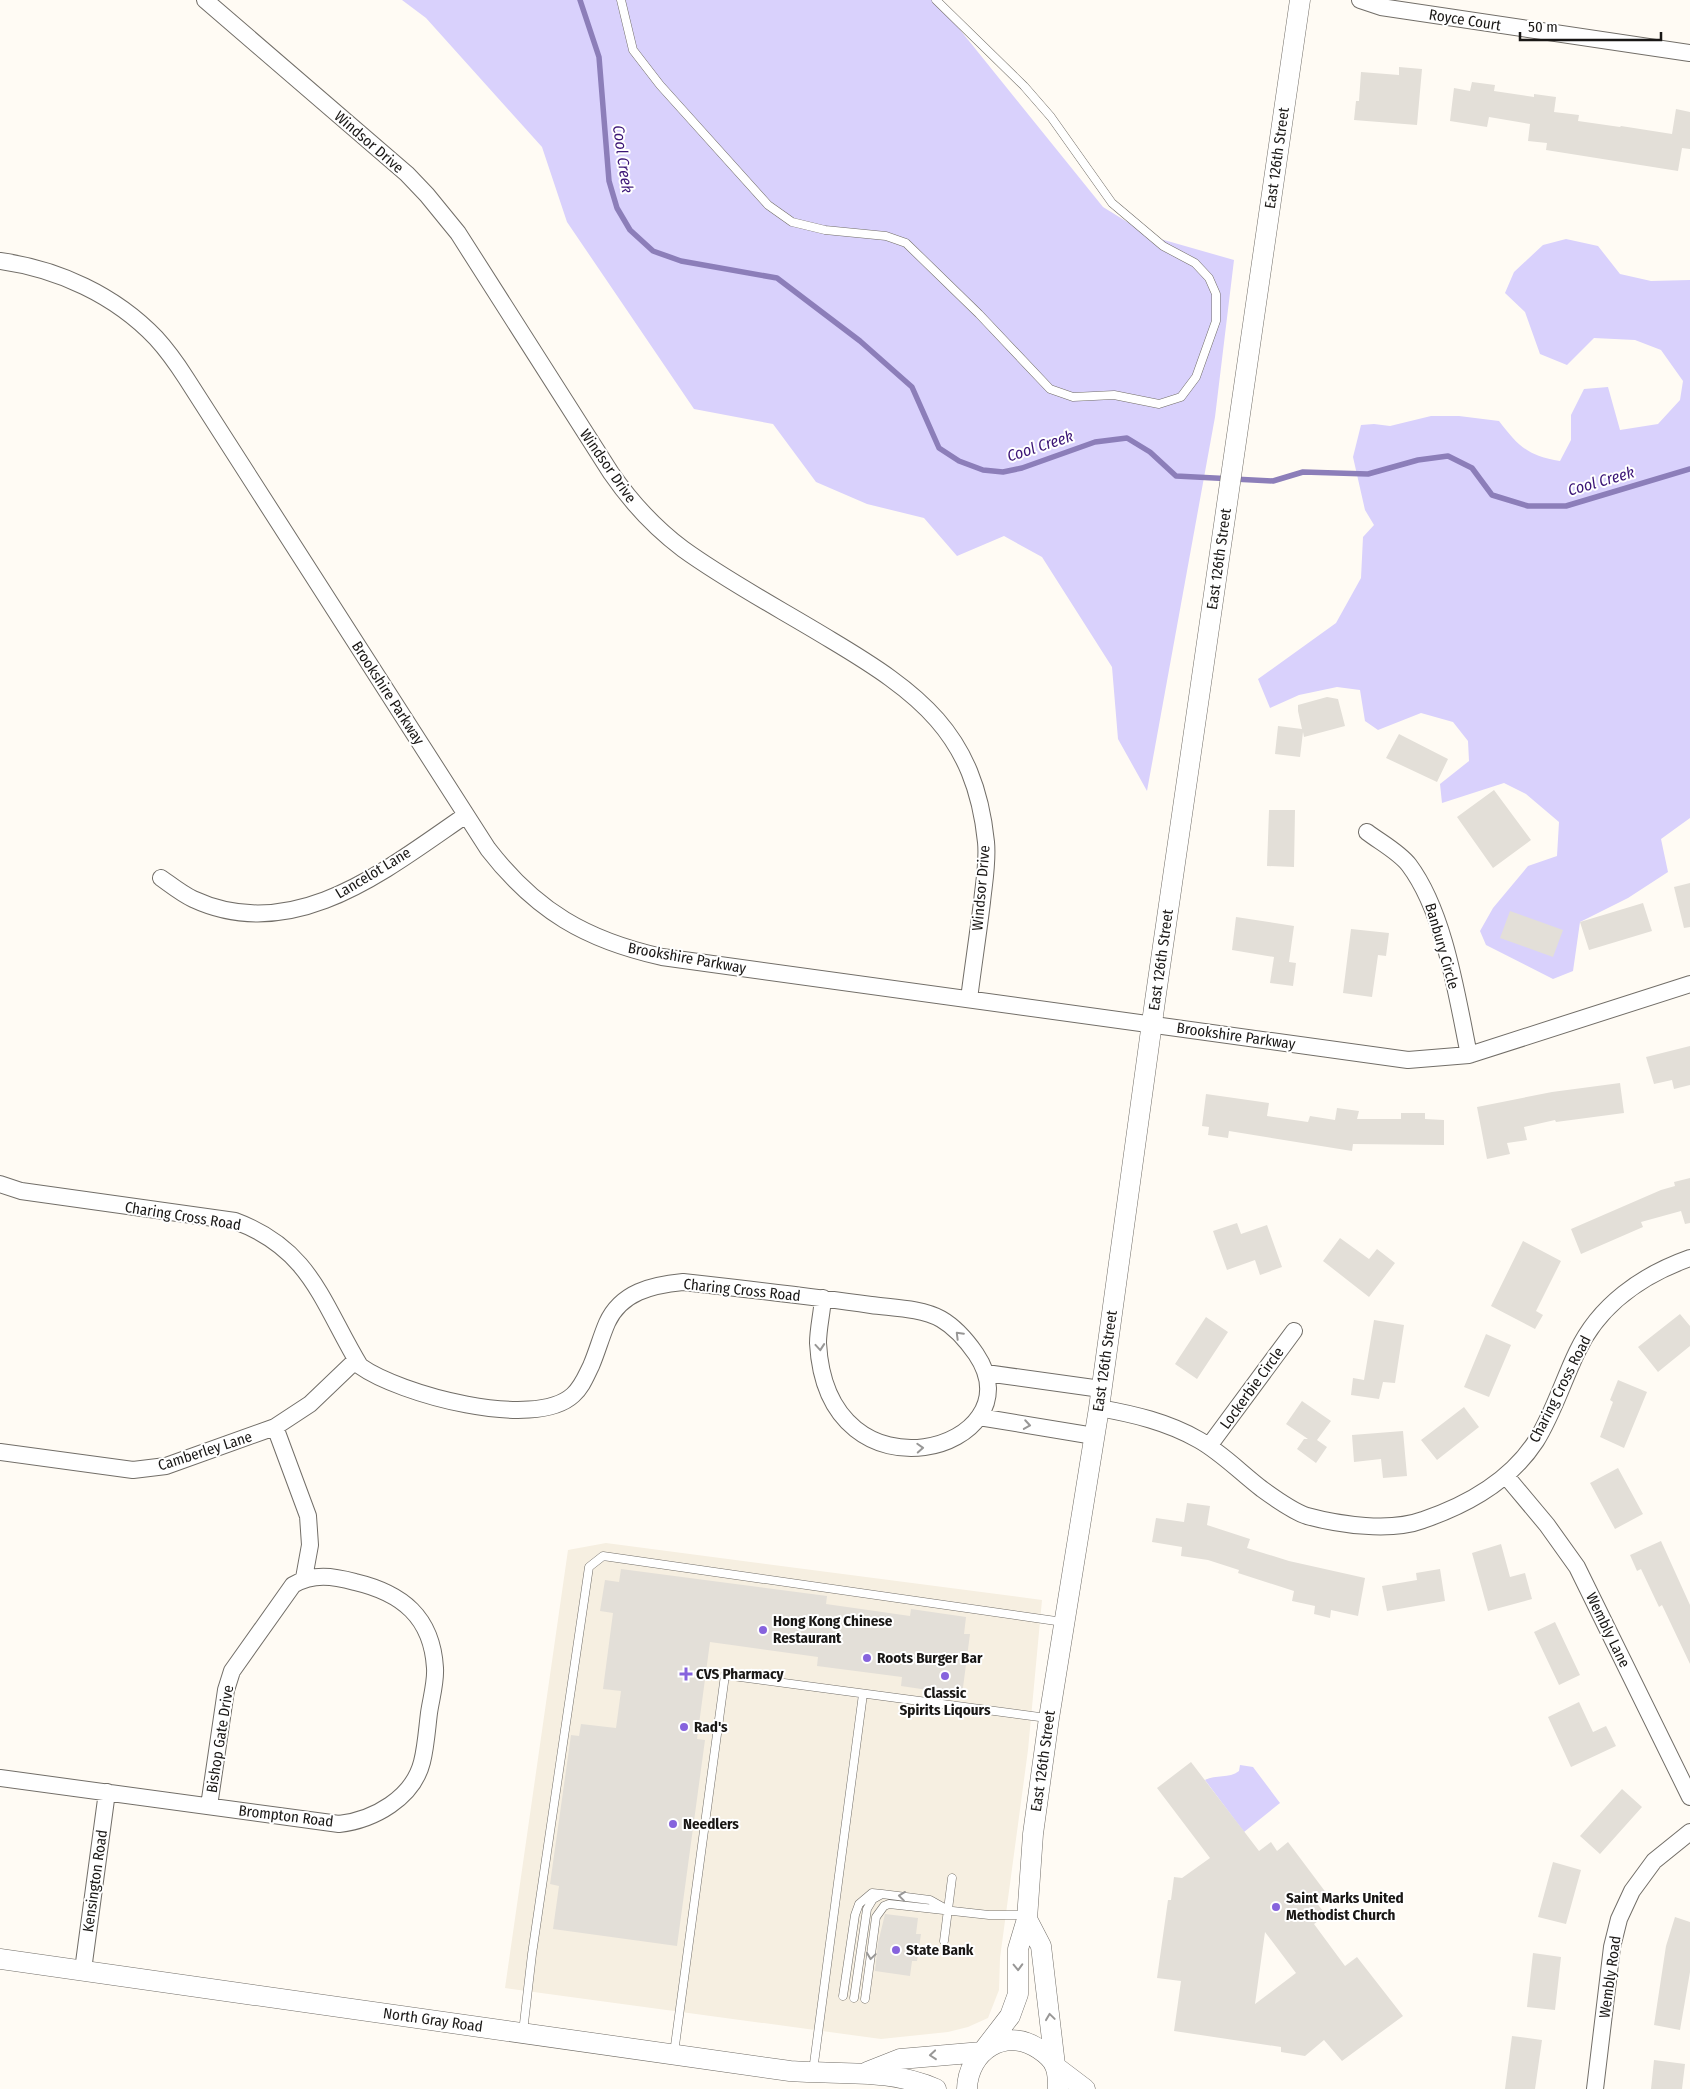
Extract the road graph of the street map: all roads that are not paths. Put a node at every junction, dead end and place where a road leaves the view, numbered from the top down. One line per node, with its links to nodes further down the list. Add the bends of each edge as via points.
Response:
1 (204, 0): 12 (street, Windsor Drive, via 427,194 458,233 611,473 628,497 662,532 711,568 894,679 942,726 968,768 983,815 986,845 986,869)
2 (621, 0): 3 (lane, via 634,50 660,85 768,204 792,222 825,230 886,236 906,244 1050,389 1073,397 1114,395 1160,404 1182,397 1196,376 1216,321 1216,294 1209,278 1195,262 1163,246 1112,203 1051,117)
3 (936, 0)
4 (1300, 0): 13 (street, East 126th Street)
5 (1360, 0): 6 (street, Royce Court, via 1381,7)
6 (1690, 53)
7 (0, 261): 8 (street, Brookshire Parkway, via 44,271 80,284 122,310 156,338 186,378)
8 (466, 815): 10 (street, Lancelot Lane, via 345,893 296,910 257,913 219,908 191,898); 12 (street, Brookshire Parkway, via 488,849 523,890 549,911 607,943 662,957)
9 (1367, 832): 14 (street, Banbury Circle, via 1408,864 1428,895 1442,935)
10 (161, 878)
11 (1690, 984): 14 (street, Brookshire Parkway)
12 (969, 999): 13 (street, Brookshire Parkway)
13 (1152, 1025): 14 (street, Brookshire Parkway, via 1408,1060); 21 (street, East 126th Street)
14 (1469, 1055)
15 (0, 1184): 19 (street, Charing Cross Road, via 21,1191 235,1221 259,1230 297,1260 317,1286)
16 (1690, 1258): 27 (street, Charing Cross Road, via 1666,1266 1641,1280 1598,1317 1578,1350 1535,1442)
17 (823, 1298): 19 (street, Charing Cross Road, via 683,1282 660,1284 637,1292 619,1304 607,1322 583,1383 573,1395 557,1405 538,1408 451,1403 368,1373); 20 (street, Charing Cross Road, one-way to 17, via 964,1338 940,1319 916,1312); 22 (street, Charing Cross Road, one-way to 22, via 818,1343 825,1383 833,1404 870,1440 889,1446 929,1448 971,1427)
18 (1294, 1330): 25 (street, Lockerbie Circle)
19 (356, 1360): 23 (street, Camberley Lane, via 310,1404)
20 (986, 1373): 21 (street, Charing Cross Road); 22 (street, Charing Cross Road, via 989,1395)
21 (1100, 1399): 24 (street, East 126th Street); 25 (street, Charing Cross Road, via 1177,1429)
22 (979, 1416): 24 (street, one-way to 24)
23 (275, 1427): 26 (street, Camberley Lane, via 189,1459 144,1470); 28 (street, via 308,1516 310,1545)
24 (1094, 1436): 29 (street, East 126th Street)
25 (1209, 1446): 27 (street, Charing Cross Road, via 1263,1490 1306,1516 1364,1526 1422,1521 1475,1498)
26 (0, 1452)
27 (1506, 1476): 34 (street, Wembly Lane, via 1548,1525 1576,1567)
28 (304, 1578): 35 (street, Bishop Gate Drive, via 293,1585 232,1671 226,1690); 35 (street, Brompton Road, via 320,1576 377,1587 397,1597 419,1619 432,1642 435,1670 422,1763 413,1782 389,1807 358,1822 339,1824)
29 (1065, 1622): 31 (street, East 126th Street); 47 (lane, via 603,1556 589,1568)
30 (864, 1694): 31 (lane); 49 (lane, via 725,1675); 52 (lane)
31 (1049, 1718): 40 (street, East 126th Street, via 1033,1834)
32 (0, 1778): 33 (street, Brompton Road)
33 (107, 1792): 35 (street, Brompton Road); 43 (street, Kensington Road)
34 (1690, 1797)
35 (209, 1806)
36 (1690, 1832): 57 (street, Wembly Road, via 1654,1861 1632,1891 1619,1919 1612,1946)
37 (952, 1878): 39 (lane)
38 (882, 1894): 39 (lane, one-way to 38, via 930,1900); 44 (lane, via 872,1893 859,1904); 45 (lane, via 873,1899 867,1909)
39 (948, 1910): 40 (lane); 41 (lane); 46 (lane, one-way to 46, via 889,1904 879,1910)
40 (1027, 1917): 48 (street, East 126th Street, one-way to 48, via 1018,1949 1019,1985 1014,2007); 50 (street, one-way to 40, via 1041,1946)
41 (944, 1941)
42 (0, 1959): 43 (street, North Gray Road)
43 (83, 1970): 47 (street, North Gray Road)
44 (843, 1996)
45 (854, 1998)
46 (865, 2000)
47 (523, 2032): 49 (street, North Gray Road)
48 (983, 2052): 50 (street, North Gray Road, via 998,2043 1025,2042 1049,2056); 51 (street, North Gray Road, one-way to 51, via 900,2059); 54 (street, East 126th Street, via 972,2066)
49 (674, 2053): 52 (street, North Gray Road)
50 (1056, 2066): 55 (street); 56 (street)
51 (868, 2072): 52 (street, North Gray Road); 53 (street, North Gray Road)
52 (812, 2073)
53 (936, 2089)
54 (967, 2089)
55 (1058, 2089)
56 (1084, 2089)
57 (1595, 2089)

